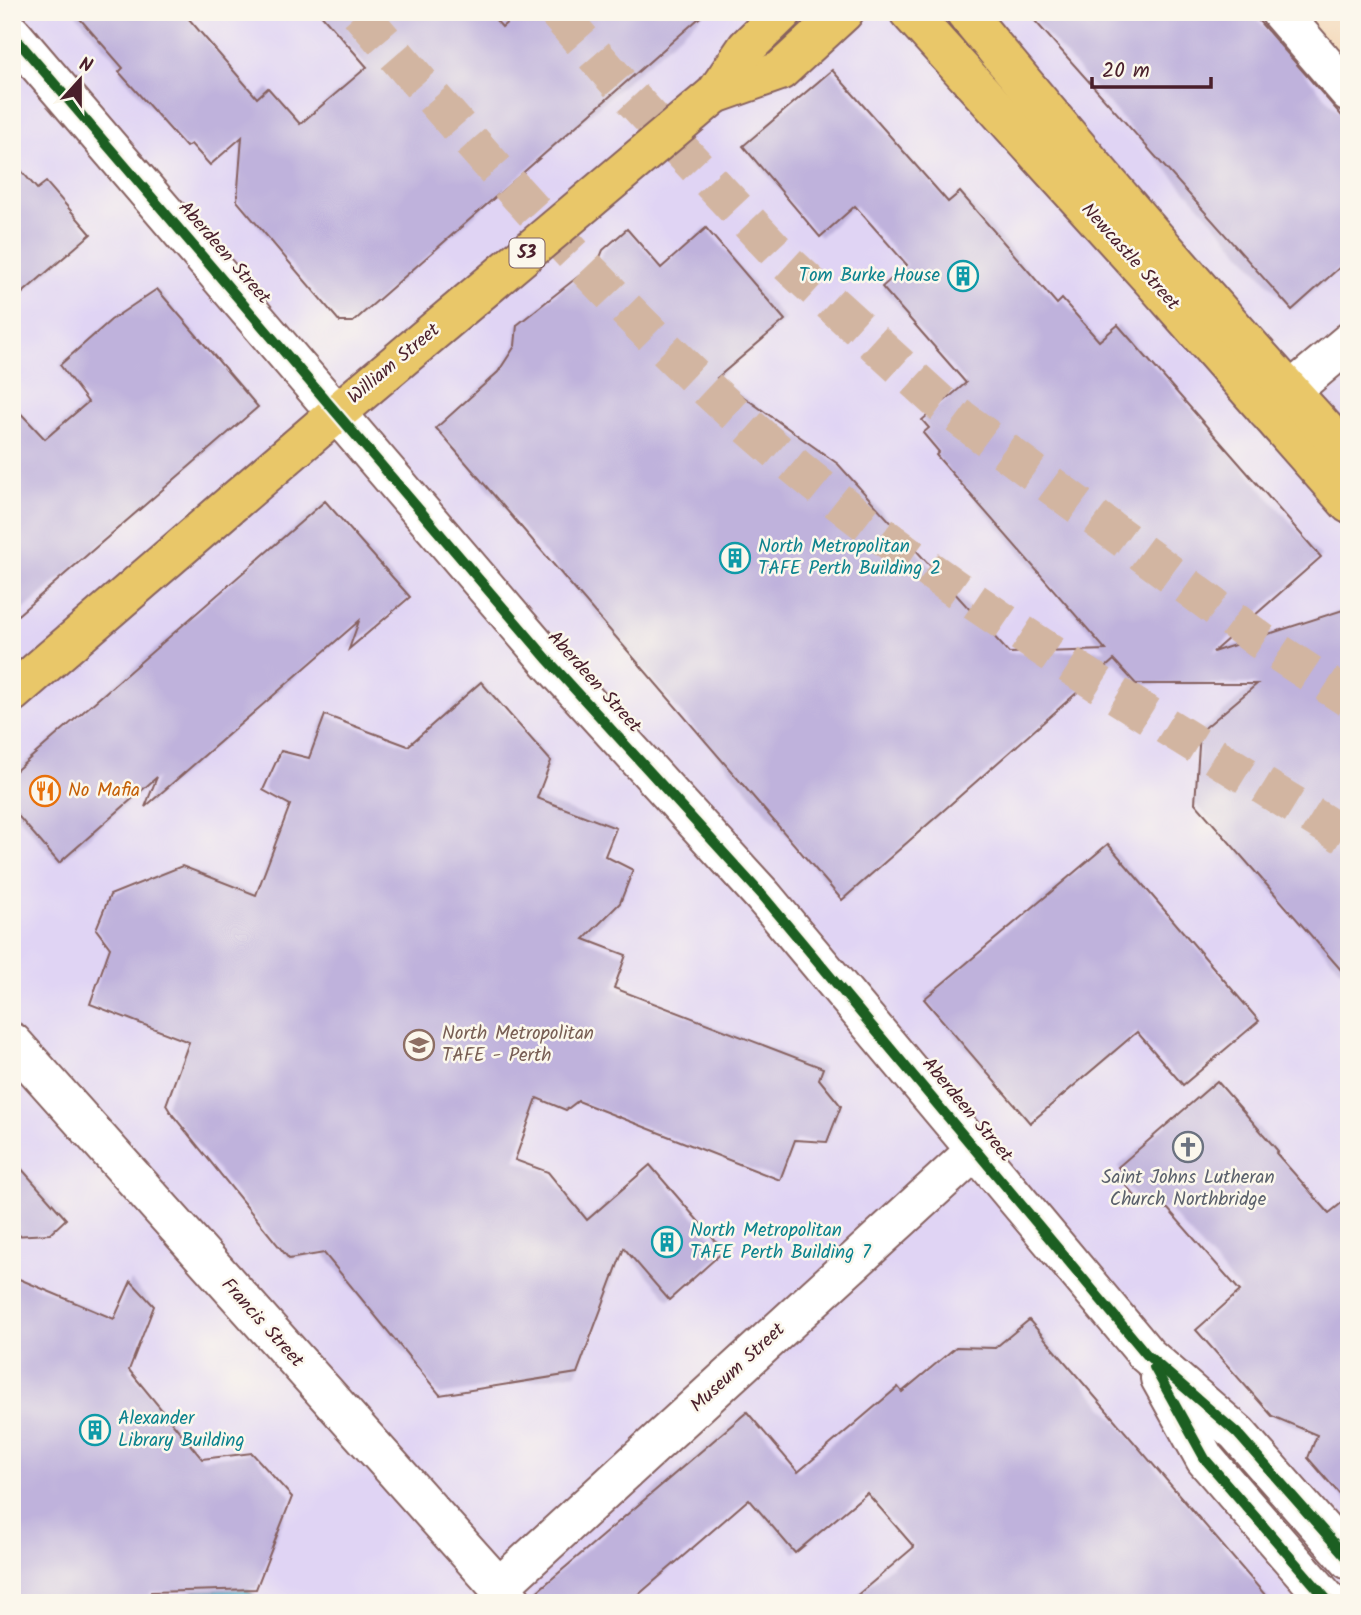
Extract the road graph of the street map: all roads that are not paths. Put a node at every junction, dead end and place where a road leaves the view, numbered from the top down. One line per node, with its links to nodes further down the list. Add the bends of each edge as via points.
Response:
1 (783, 12): 8 (main road, William Street / 53, via 747,47)
2 (845, 12): 8 (main road, William Street / 53, via 780,71)
3 (909, 12): 10 (main road, Newcastle Street, via 1151,279)
4 (965, 12): 10 (main road, Newcastle Street)
5 (1280, 12): 7 (street)
6 (12, 34): 11 (street, Aberdeen Street)
7 (1349, 92)
8 (715, 94): 11 (main road, William Street / 53)
9 (1349, 342): 10 (street)
10 (1278, 401): 12 (main road, Newcastle Street); 13 (main road, Newcastle Street)
11 (338, 412): 14 (main road, William Street / 53); 16 (street, Aberdeen Street, via 548,660 763,896)
12 (1349, 455)
13 (1349, 504)
14 (12, 693)
15 (12, 1042): 19 (street, Francis Street)
16 (977, 1149): 17 (street, Aberdeen Street); 19 (street, Museum Street)
17 (1147, 1355): 18 (street, Aberdeen Street, via 1237,1433); 20 (street, Aberdeen Street, via 1205,1458)
18 (1349, 1560)
19 (506, 1595)
20 (1330, 1603)

